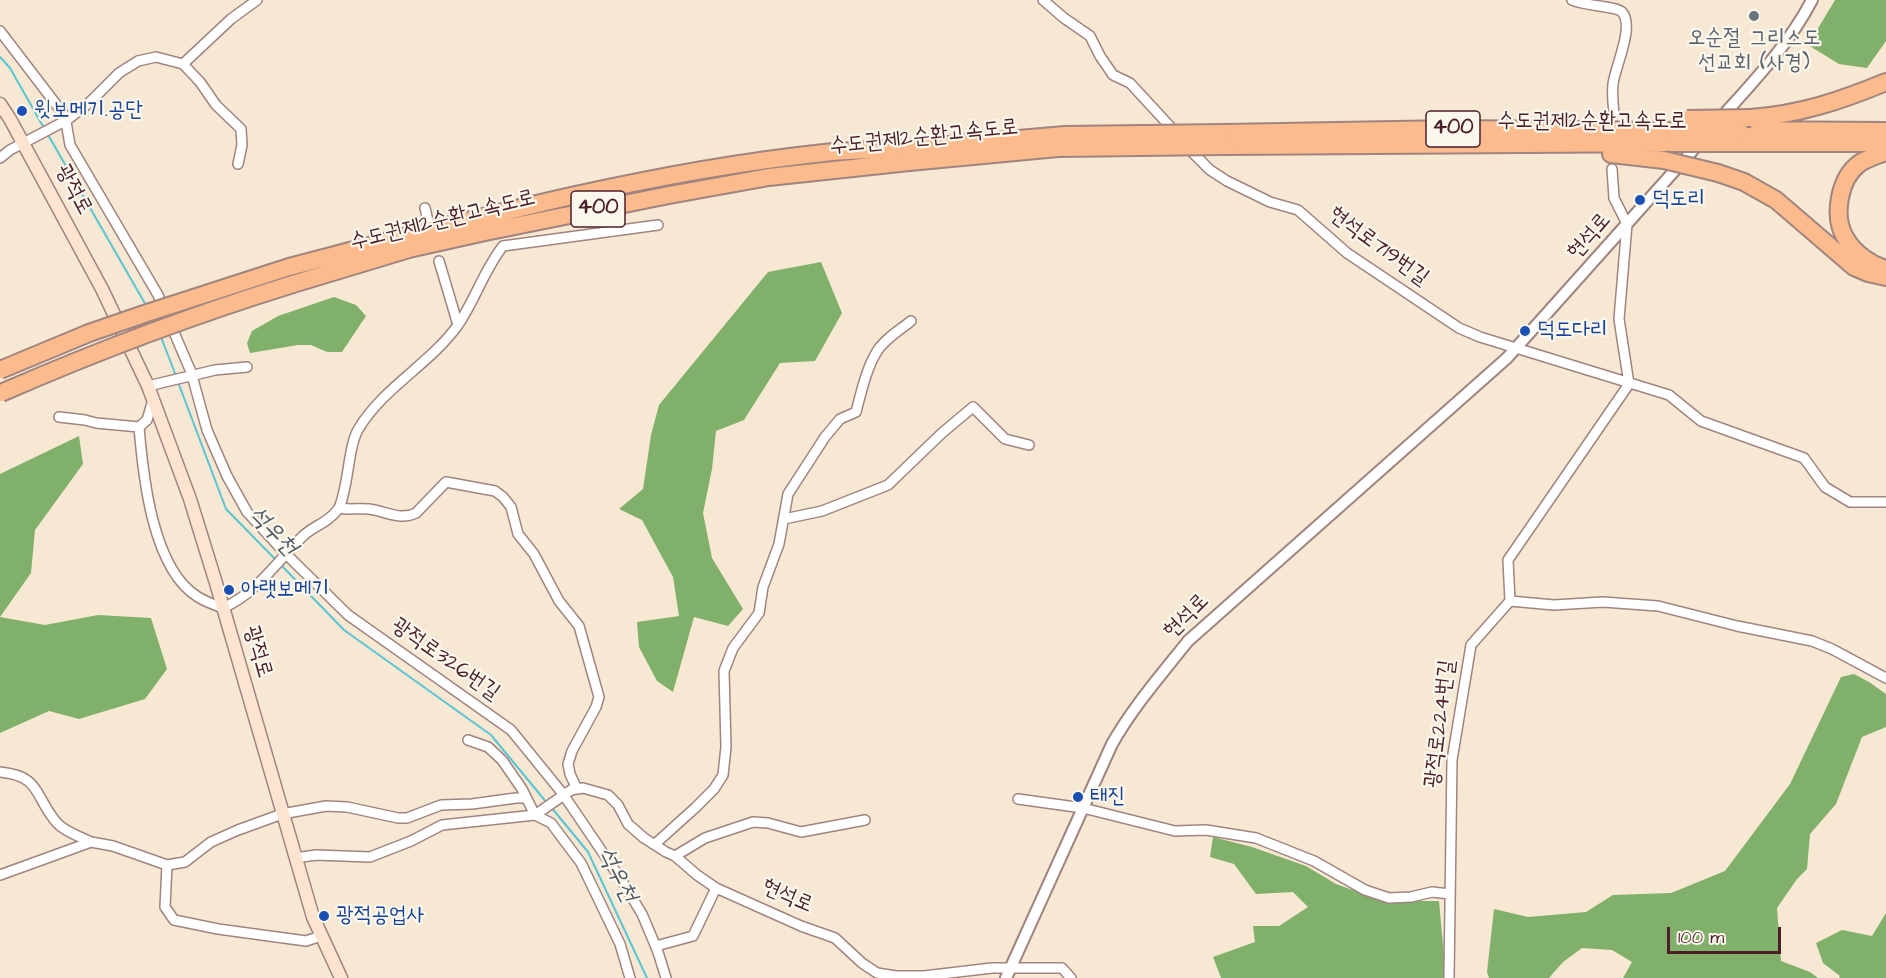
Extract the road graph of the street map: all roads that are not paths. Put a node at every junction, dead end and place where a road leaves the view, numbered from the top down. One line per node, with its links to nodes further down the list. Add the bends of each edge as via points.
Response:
1 (257, 0): 6 (street)
2 (1043, 0): 32 (street, 현석로719번길, via 1090,36 1113,75 1130,83 1210,170 1249,193 1298,210 1347,253 1459,328)
3 (1572, 0): 9 (street, via 1615,8 1625,18 1626,36 1613,86)
4 (1812, 0): 25 (street, 현석로, via 1774,60)
5 (0, 31): 10 (street)
6 (183, 64): 10 (street, via 156,57 138,61); 21 (street, via 241,129)
7 (1886, 82): 11 (highway)
8 (0, 104): 16 (main road, 광적로)
9 (1614, 113)
10 (65, 120): 16 (street); 35 (street, 광적로326번길, via 70,145 158,295)
11 (1741, 130): 12 (highway, bridge); 12 (highway, 수도권제2순환고속도로 / 400, bridge); 13 (highway, 수도권제2순환고속도로 / 400); 15 (highway, 수도권제2순환고속도로 / 400)
12 (1681, 131): 14 (highway, 수도권제2순환고속도로 / 400, via 1559,122); 17 (highway, 수도권제2순환고속도로 / 400)
13 (1886, 131)
14 (1225, 139): 17 (highway, 수도권제2순환고속도로 / 400); 19 (highway, 수도권제2순환고속도로 / 400, bridge)
15 (1886, 143)
16 (24, 144): 20 (street); 37 (main road, 광적로, via 102,289)
17 (1355, 146): 29 (highway, bridge, via 1631,155 1718,173 1776,200 1854,267)
18 (1886, 152): 28 (highway, via 1860,164 1848,176 1839,207 1845,239 1864,257)
19 (906, 155): 34 (highway, 수도권제2순환고속도로 / 400, bridge, via 825,153 737,165 460,222 289,267 89,333); 38 (highway, 수도권제2순환고속도로 / 400, bridge, via 658,197 409,249 177,322)
20 (0, 158)
21 (238, 164)
22 (1612, 169): 25 (street, via 1614,198)
23 (425, 208): 24 (street)
24 (428, 222)
25 (1627, 224): 32 (street, 현석로); 36 (street, via 1619,319)
26 (658, 225): 31 (street, via 503,246)
27 (439, 261): 31 (street)
28 (1886, 269)
29 (1886, 277)
30 (911, 321): 45 (street, via 876,351 856,412 840,419 825,437 788,494)
31 (458, 325): 44 (street, via 358,430)
32 (1518, 348): 36 (street, 현석로719번길); 56 (street, 현석로, via 1188,641 1122,727)
33 (247, 367): 35 (street)
34 (0, 370)
35 (192, 375): 37 (street); 46 (street, 광적로326번길, via 207,430 226,476 248,512)
36 (1629, 384): 43 (street, 현석로719번길, via 1669,395 1701,421 1804,458 1825,487 1850,502); 47 (street, via 1508,560)
37 (148, 386): 39 (main road, 광적로)
38 (1, 394)
39 (153, 400): 41 (street, via 147,420); 48 (main road, 광적로, via 190,499)
40 (59, 417): 41 (street)
41 (139, 427): 48 (street, via 150,510 164,554 196,596)
42 (1029, 445): 45 (street, via 1005,439 973,407 888,485 822,511)
43 (1886, 502)
44 (339, 508): 46 (street); 52 (street, via 410,516 446,482 495,491 503,497 511,507 518,534 579,626 598,697 568,764)
45 (784, 519): 61 (street, via 763,587 759,614 733,648 724,671 723,775 714,789)
46 (286, 554): 48 (street, via 236,603); 53 (street, 광적로326번길, via 348,615 511,730)
47 (1510, 601): 49 (street, via 1658,606 1812,641); 67 (street, 광적로224번길, via 1471,645 1452,760)
48 (223, 608): 58 (main road, 광적로)
49 (1886, 678)
50 (468, 741): 54 (street, via 488,747)
51 (0, 772): 60 (street, via 15,773 34,784 44,807 60,826)
52 (578, 789): 53 (street); 61 (street, via 608,795 628,824)
53 (563, 794): 57 (street); 69 (street, 광적로326번길, via 622,881)
54 (526, 798): 57 (street); 58 (street, via 441,805 407,818 326,806)
55 (1018, 799): 56 (street)
56 (1083, 808): 67 (street, via 1174,831 1206,830 1256,838 1389,898 1432,892); 70 (street, 현석로)
57 (538, 814): 62 (street, via 442,825 370,857); 73 (street, via 581,864 620,944)
58 (283, 816): 62 (main road, 광적로); 64 (street, via 238,830 211,842 185,862)
59 (865, 820): 63 (street, via 801,832 753,822 705,838)
60 (91, 842): 64 (street); 65 (street)
61 (655, 844): 63 (street)
62 (294, 855): 68 (main road)
63 (675, 856): 66 (street, 현석로)
64 (167, 865): 68 (street, via 165,907 174,920 306,942)
65 (0, 875)
66 (716, 888): 69 (street, via 693,936); 71 (street, 현석로, via 835,938)
67 (1450, 894): 76 (street, 광적로224번길)
68 (321, 936): 72 (main road)
69 (656, 946): 74 (street, 광적로326번길)
70 (1008, 973): 71 (street, via 992,968 924,976); 75 (street, via 1062,968)
71 (877, 975)
72 (341, 978)
73 (630, 978)
74 (666, 978)
75 (1071, 978)
76 (1449, 978)

